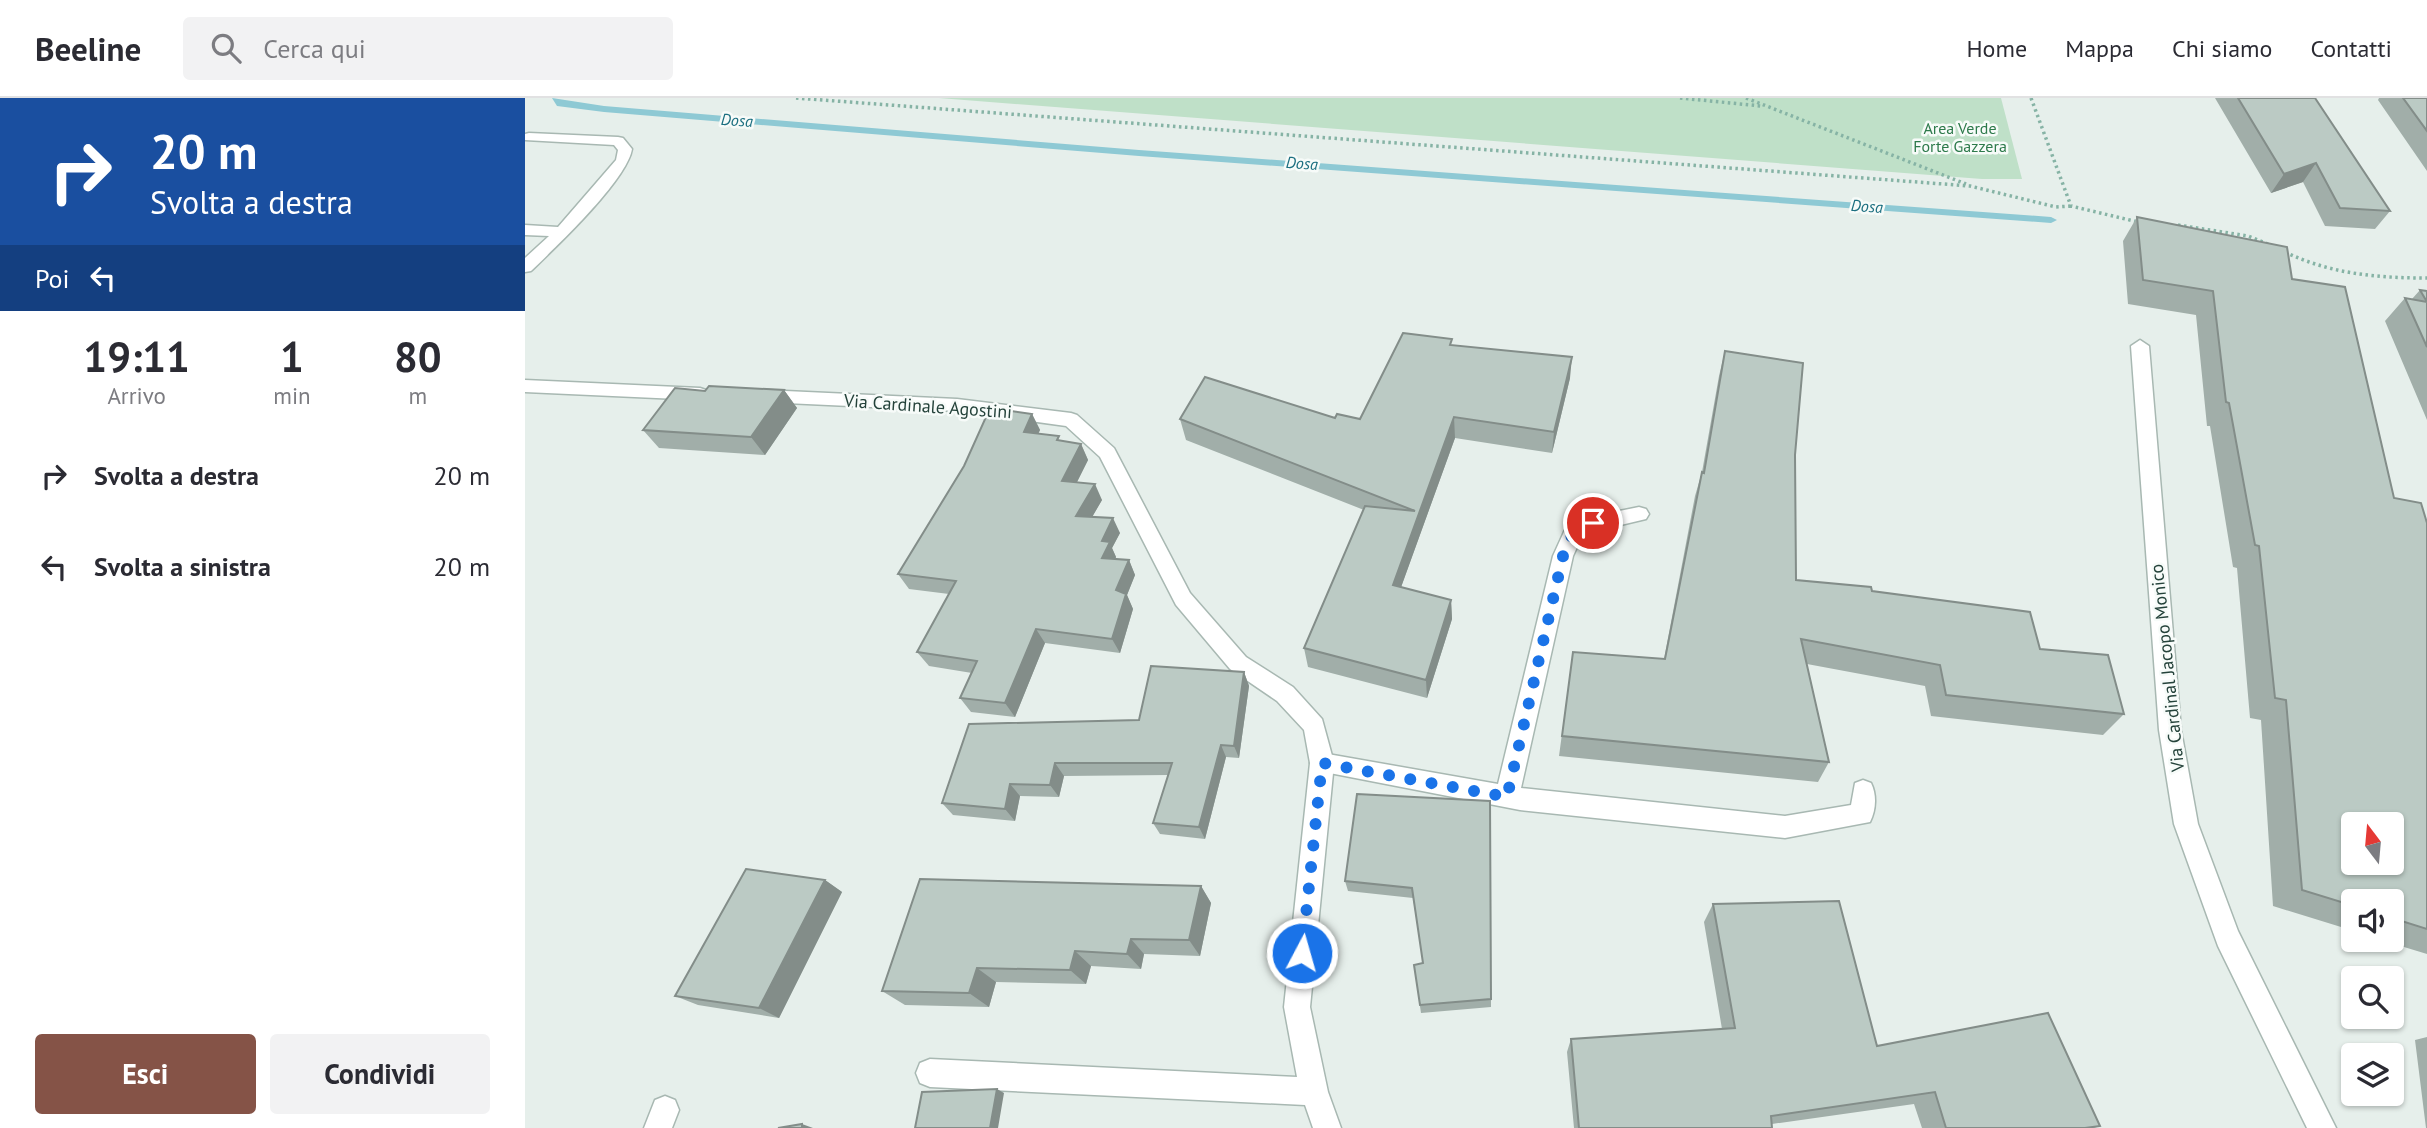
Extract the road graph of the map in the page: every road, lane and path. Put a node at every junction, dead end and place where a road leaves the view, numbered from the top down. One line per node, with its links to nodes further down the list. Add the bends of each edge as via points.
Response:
1 (796, 98): 7 (path)
2 (1680, 98): 5 (path)
3 (1746, 98): 5 (path)
4 (2031, 98): 8 (path)
5 (1769, 107): 7 (path)
6 (529, 137): 12 (street, via 618,141 625,149 623,161)
7 (1970, 186): 8 (path, via 2056,207)
8 (2071, 206): 9 (path)
9 (2141, 222)
10 (2177, 225): 14 (path, via 2248,236 2309,265 2336,272)
11 (525, 230): 12 (street)
12 (562, 232): 13 (street)
13 (525, 267)
14 (2427, 278)
15 (2140, 346): 26 (street, Via Cardinal Jacopo Monico, via 2170,730 2186,824 2227,937)
16 (525, 386): 17 (street)
17 (720, 394)
18 (748, 396): 20 (street, Via Cardinale Agostini, via 957,405 1071,420 1107,453 1182,599 1238,663 1285,694 1314,726)
19 (1639, 514): 22 (street, via 1575,528 1563,556)
20 (1322, 763): 22 (street); 24 (street, Via Cardinale Agostini, via 1297,1007)
21 (1863, 791): 22 (street, via 1862,814 1785,827)
22 (1507, 797)
23 (930, 1073): 24 (street)
24 (1314, 1093): 25 (street, Via Cardinale Agostini)
25 (1327, 1128)
26 (2322, 1128)

